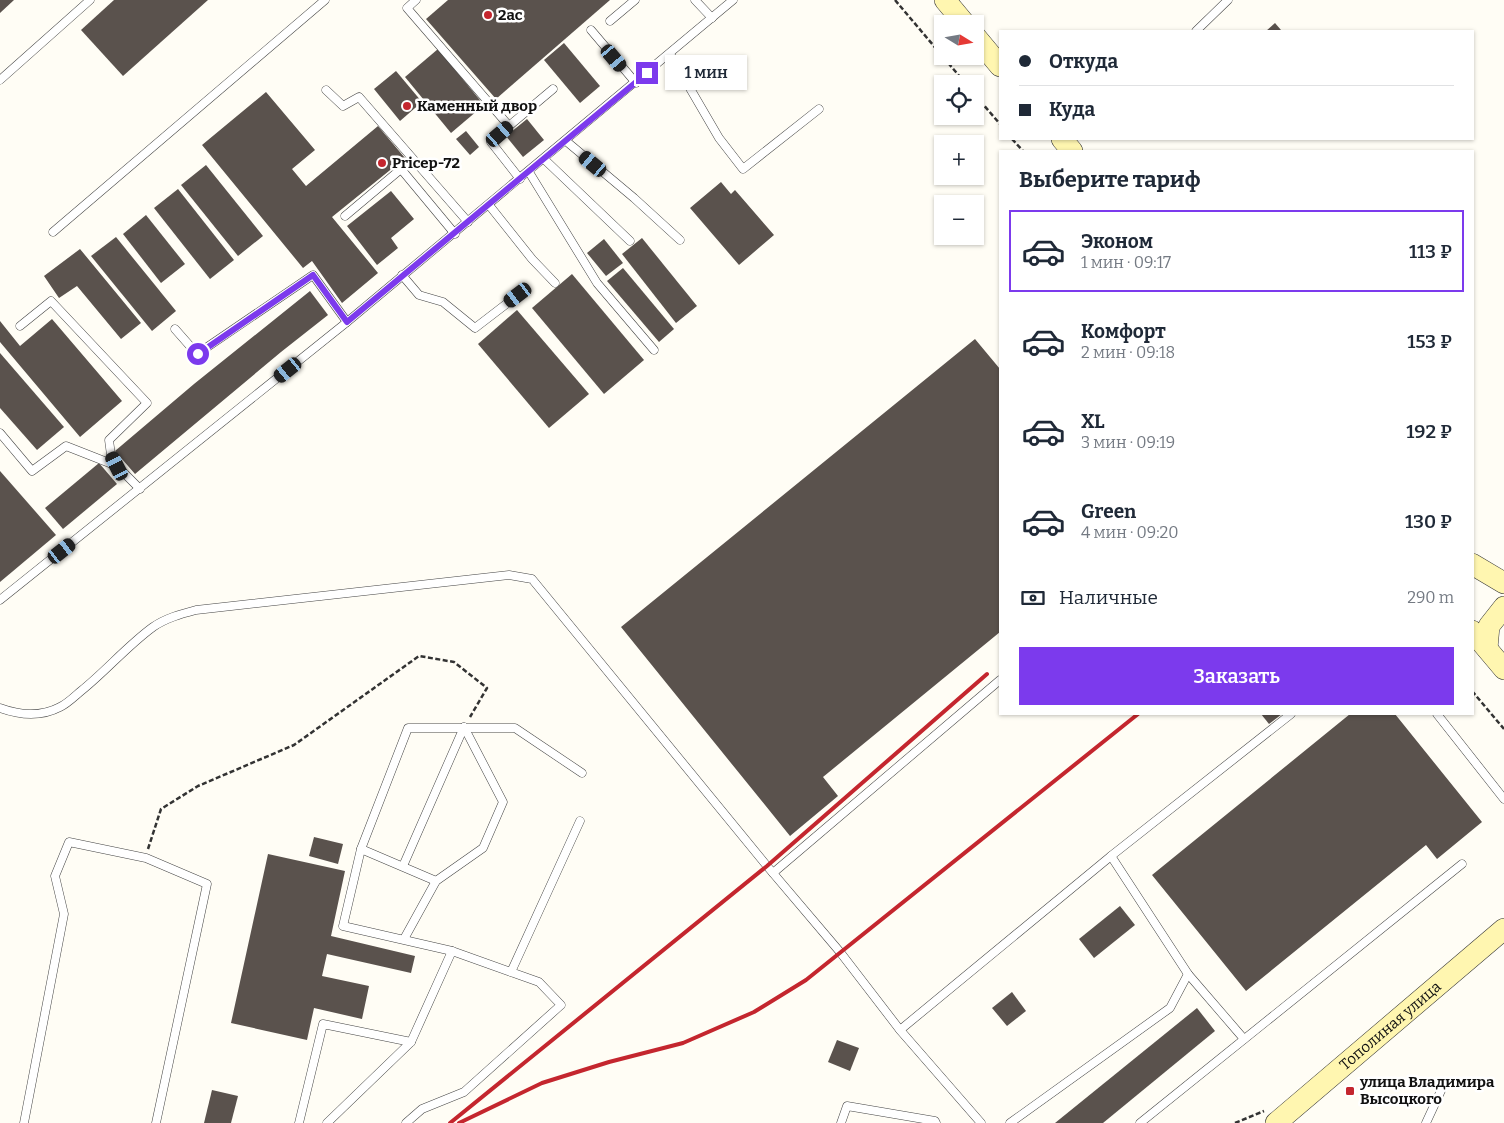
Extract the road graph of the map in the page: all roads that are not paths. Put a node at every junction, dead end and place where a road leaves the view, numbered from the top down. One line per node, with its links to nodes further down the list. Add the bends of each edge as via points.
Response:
1 (90, 0): 17 (lane)
2 (325, 0): 32 (lane)
3 (416, 0): 22 (lane, via 407,8)
4 (635, 0): 11 (lane)
5 (695, 0): 10 (lane)
6 (733, 0): 10 (lane)
7 (945, 0): 9 (main road)
8 (1228, 0): 13 (lane)
9 (958, 15)
10 (712, 18): 15 (lane)
11 (610, 21)
12 (591, 30): 18 (lane)
13 (1197, 30)
14 (984, 47): 16 (main road)
15 (670, 54): 18 (lane); 21 (lane, via 720,138 743,169)
16 (999, 65)
17 (0, 80)
18 (636, 83): 24 (lane)
19 (553, 89): 22 (lane)
20 (326, 90): 31 (lane, via 344,106 359,98)
21 (819, 109)
22 (508, 126): 28 (lane, via 490,142)
23 (1063, 140): 25 (main road)
24 (566, 141): 26 (lane); 34 (lane)
25 (1071, 150)
26 (544, 159): 27 (lane); 35 (lane)
27 (528, 172): 28 (lane); 42 (lane, via 597,283)
28 (520, 179): 29 (lane)
29 (489, 205): 31 (lane); 37 (lane, via 532,259)
30 (345, 216): 33 (lane, via 401,169)
31 (468, 222): 33 (lane)
32 (54, 232)
33 (455, 234): 36 (lane)
34 (680, 240)
35 (630, 241)
36 (402, 275): 38 (lane, via 419,295 443,302 475,328); 39 (lane)
37 (556, 283)
38 (518, 295)
39 (347, 322): 41 (lane, via 313,275 198,354); 45 (lane)
40 (20, 326): 44 (lane, via 51,301 147,403 109,440)
41 (175, 329)
42 (654, 350)
43 (0, 433): 44 (lane, via 32,471 66,446)
44 (117, 466): 45 (lane)
45 (140, 489): 48 (lane)
46 (1474, 565): 47 (main road)
47 (1504, 582)
48 (0, 600)
49 (1504, 607): 51 (main road, via 1489,626)
50 (1474, 633): 51 (main road)
51 (1487, 648): 52 (main road)
52 (1504, 669)
53 (999, 681): 65 (lane)
54 (0, 708): 65 (lane, via 27,714 60,707 155,626 171,617 196,610 509,576 532,579)
55 (1290, 715): 62 (lane)
56 (1438, 715): 59 (lane)
57 (464, 727): 58 (lane, via 516,728); 61 (lane, via 408,728); 64 (lane); 66 (lane, via 503,802 484,848)
58 (582, 773)
59 (1504, 800)
60 (580, 821): 70 (lane)
61 (361, 849): 64 (lane); 68 (lane, via 343,926)
62 (1111, 856): 71 (lane); 72 (lane)
63 (1462, 864): 73 (lane)
64 (403, 866): 66 (lane)
65 (773, 873): 72 (lane)
66 (436, 880): 68 (lane)
67 (1504, 928): 86 (main road, Тополиная улица)
68 (404, 940): 69 (lane)
69 (452, 951): 70 (lane); 74 (lane)
70 (511, 972): 80 (lane, via 539,982 561,1005 464,1092 422,1109)
71 (1188, 974): 73 (lane); 84 (lane, via 1170,1008)
72 (900, 1030): 83 (lane)
73 (1244, 1039): 85 (lane)
74 (411, 1042): 78 (lane, via 323,1024); 79 (lane)
75 (1445, 1082): 87 (lane)
76 (24, 1123): 77 (lane, via 64,914 55,876 69,842 146,858 207,884)
77 (156, 1123)
78 (299, 1123)
79 (327, 1123)
80 (406, 1123)
81 (841, 1123): 82 (lane, via 847,1106)
82 (936, 1123)
83 (981, 1123)
84 (1010, 1123)
85 (1140, 1123)
86 (1276, 1123)
87 (1426, 1123)

